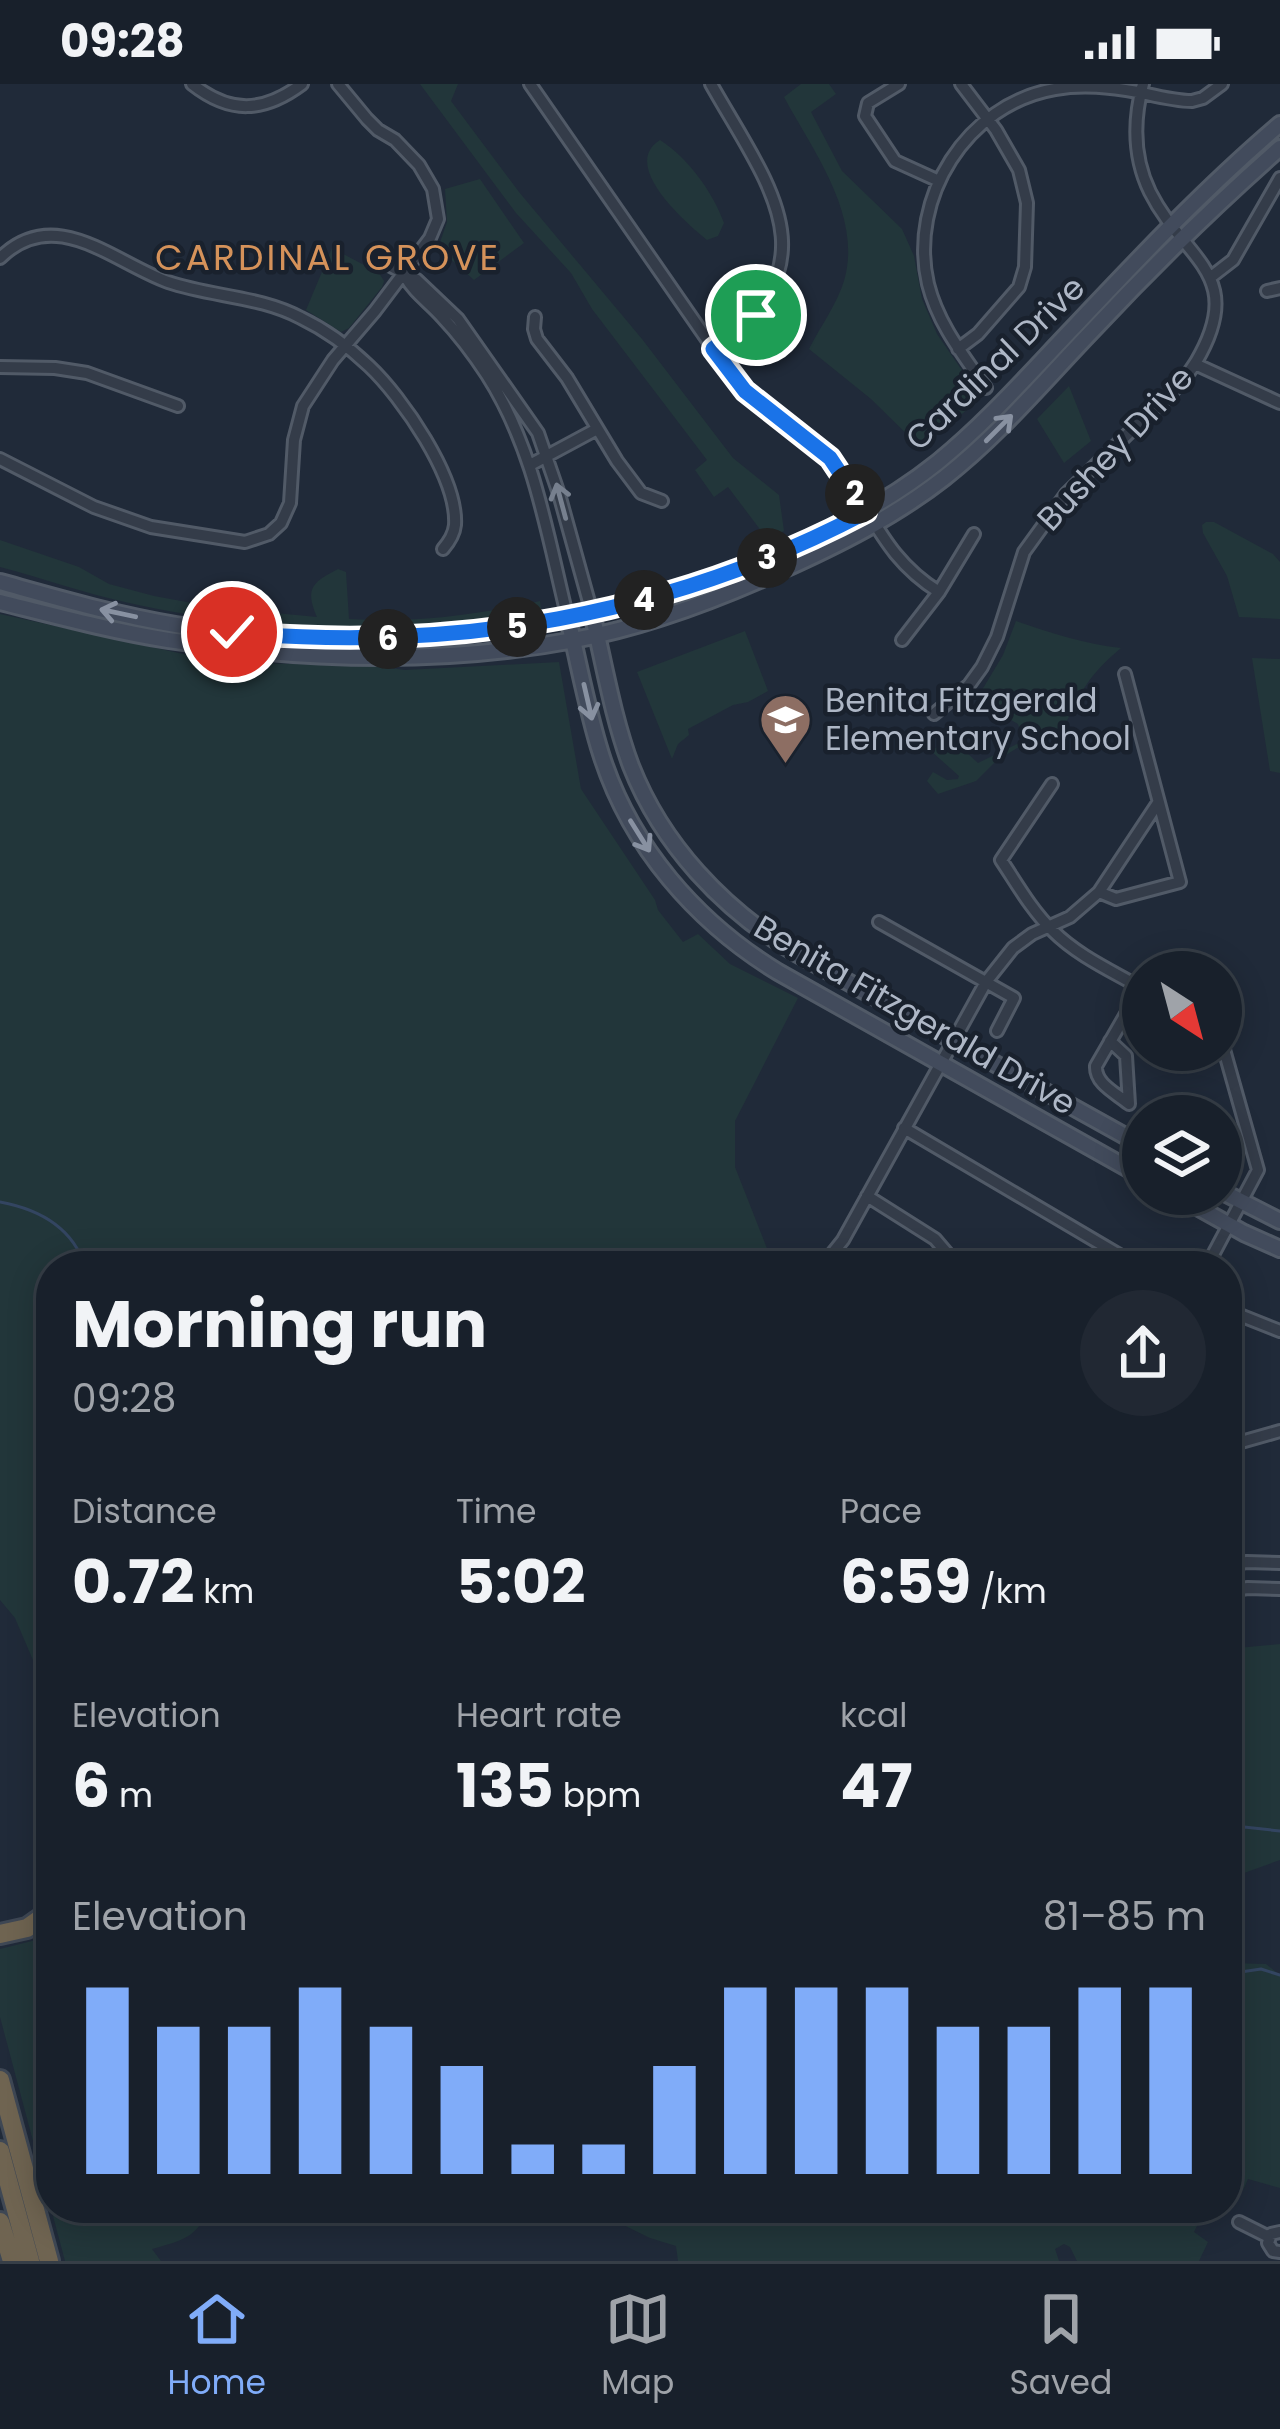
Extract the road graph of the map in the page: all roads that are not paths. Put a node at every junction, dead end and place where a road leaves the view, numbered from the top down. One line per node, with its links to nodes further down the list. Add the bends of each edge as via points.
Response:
1 (192, 84): 2 (street, via 233,106 285,97)
2 (302, 84)
3 (338, 84): 19 (street, via 409,152 437,200 437,226)
4 (530, 84): 23 (street)
5 (711, 84): 23 (street, via 766,182 782,243 765,303)
6 (898, 84): 15 (street, via 868,103 865,116 895,161)
7 (961, 84): 11 (street)
8 (1222, 84): 10 (street, via 1192,100)
9 (1074, 85): 10 (street); 11 (street, via 1020,99)
10 (1142, 88): 16 (street, via 1139,160)
11 (987, 119): 15 (street); 24 (street, via 1023,181 1025,267 1015,294)
12 (1280, 124): 16 (main road, Cardinal Drive)
13 (1280, 148): 16 (main road, Cardinal Drive)
14 (1280, 178): 20 (street, via 1233,260)
15 (939, 181): 24 (street, via 925,268)
16 (1177, 231): 20 (street); 35 (main road, Cardinal Drive, via 968,436)
17 (0, 258): 22 (street, via 30,239 75,238 172,283 296,315)
18 (387, 264): 19 (street)
19 (404, 274): 22 (street); 31 (street, via 473,338); 33 (street, via 486,373)
20 (1211, 277): 25 (street, Bushey Drive, via 1214,314)
21 (536, 317): 30 (street, via 536,336)
22 (345, 346): 32 (street, via 298,419 287,513 258,539 128,521); 37 (street, via 386,385 429,446 454,511)
23 (713, 349): 35 (street, via 745,391 830,458)
24 (958, 349): 27 (street)
25 (1195, 364): 28 (street); 47 (street, Bushey Drive, via 1050,512 1020,561 991,652 969,685)
26 (0, 367): 29 (street, via 87,373)
27 (986, 388)
28 (1280, 403)
29 (178, 406)
30 (596, 430): 31 (street); 34 (street, via 638,490)
31 (547, 456): 33 (street); 41 (street, one-way to 31)
32 (0, 458)
33 (530, 465): 42 (street)
34 (662, 501)
35 (870, 518): 39 (street, via 909,570); 41 (main road, Cardinal Drive, via 713,579); 43 (main road, Cardinal Drive, via 727,594)
36 (974, 534): 39 (street)
37 (443, 550)
38 (0, 582): 42 (main road, Cardinal Drive, one-way to 38, via 440,636 275,636 175,625)
39 (939, 592): 45 (street)
40 (0, 602): 44 (main road, Cardinal Drive, via 163,639 292,654 434,655)
41 (592, 614): 42 (main road, Cardinal Drive); 43 (main road, Benita Fitzgerald Drive)
42 (568, 619): 44 (main road, Benita Fitzgerald Drive)
43 (597, 635): 44 (main road, Cardinal Drive); 57 (main road, Benita Fitzgerald Drive, via 631,765 699,875 774,940)
44 (573, 640): 59 (main road, Benita Fitzgerald Drive, one-way to 59, via 608,776 681,893 758,960)
45 (902, 640)
46 (1125, 674): 49 (street)
47 (934, 714)
48 (1052, 784): 52 (street, via 1001,860)
49 (1158, 803): 50 (street); 50 (street, via 1180,882 1116,899)
50 (1100, 892): 52 (street)
51 (879, 922): 54 (street)
52 (1047, 927): 53 (street); 54 (street, via 1013,948)
53 (1122, 977)
54 (986, 982): 56 (street, via 1014,998); 57 (street)
55 (1122, 1021): 58 (street)
56 (997, 1031)
57 (954, 1041): 59 (street); 62 (main road, Benita Fitzgerald Drive)
58 (1110, 1041): 58 (street, via 1095,1071 1129,1104 1126,1056)
59 (940, 1063): 61 (street); 63 (main road, Benita Fitzgerald Drive)
60 (1242, 1113): 65 (street, via 1258,1170)
61 (904, 1128): 64 (street); 74 (street)
62 (1122, 1134)
63 (1122, 1165)
64 (867, 1196): 72 (street); 73 (street)
65 (1242, 1200)
66 (1242, 1202): 69 (main road)
67 (1211, 1215): 70 (main road)
68 (1234, 1215): 70 (street)
69 (1280, 1221)
70 (1229, 1225): 71 (main road); 75 (street)
71 (1280, 1249)
72 (835, 1251)
73 (945, 1251)
74 (1113, 1251)
75 (1215, 1251)
76 (1242, 1316): 77 (street)
77 (1280, 1331)
78 (1280, 1431): 79 (street)
79 (1242, 1442)
80 (1242, 1563): 81 (street)
81 (1280, 1563)
82 (1242, 1589): 83 (street)
83 (1280, 1589)
84 (36, 1922): 85 (highway)
85 (0, 1934)
86 (0, 2080): 88 (highway)
87 (0, 2151): 95 (highway)
88 (36, 2213)
89 (0, 2222): 94 (highway)
90 (39, 2223): 96 (highway)
91 (1241, 2223): 92 (street)
92 (1274, 2234): 93 (street, via 1269,2246)
93 (1280, 2252)
94 (12, 2261)
95 (30, 2261)
96 (49, 2261)

